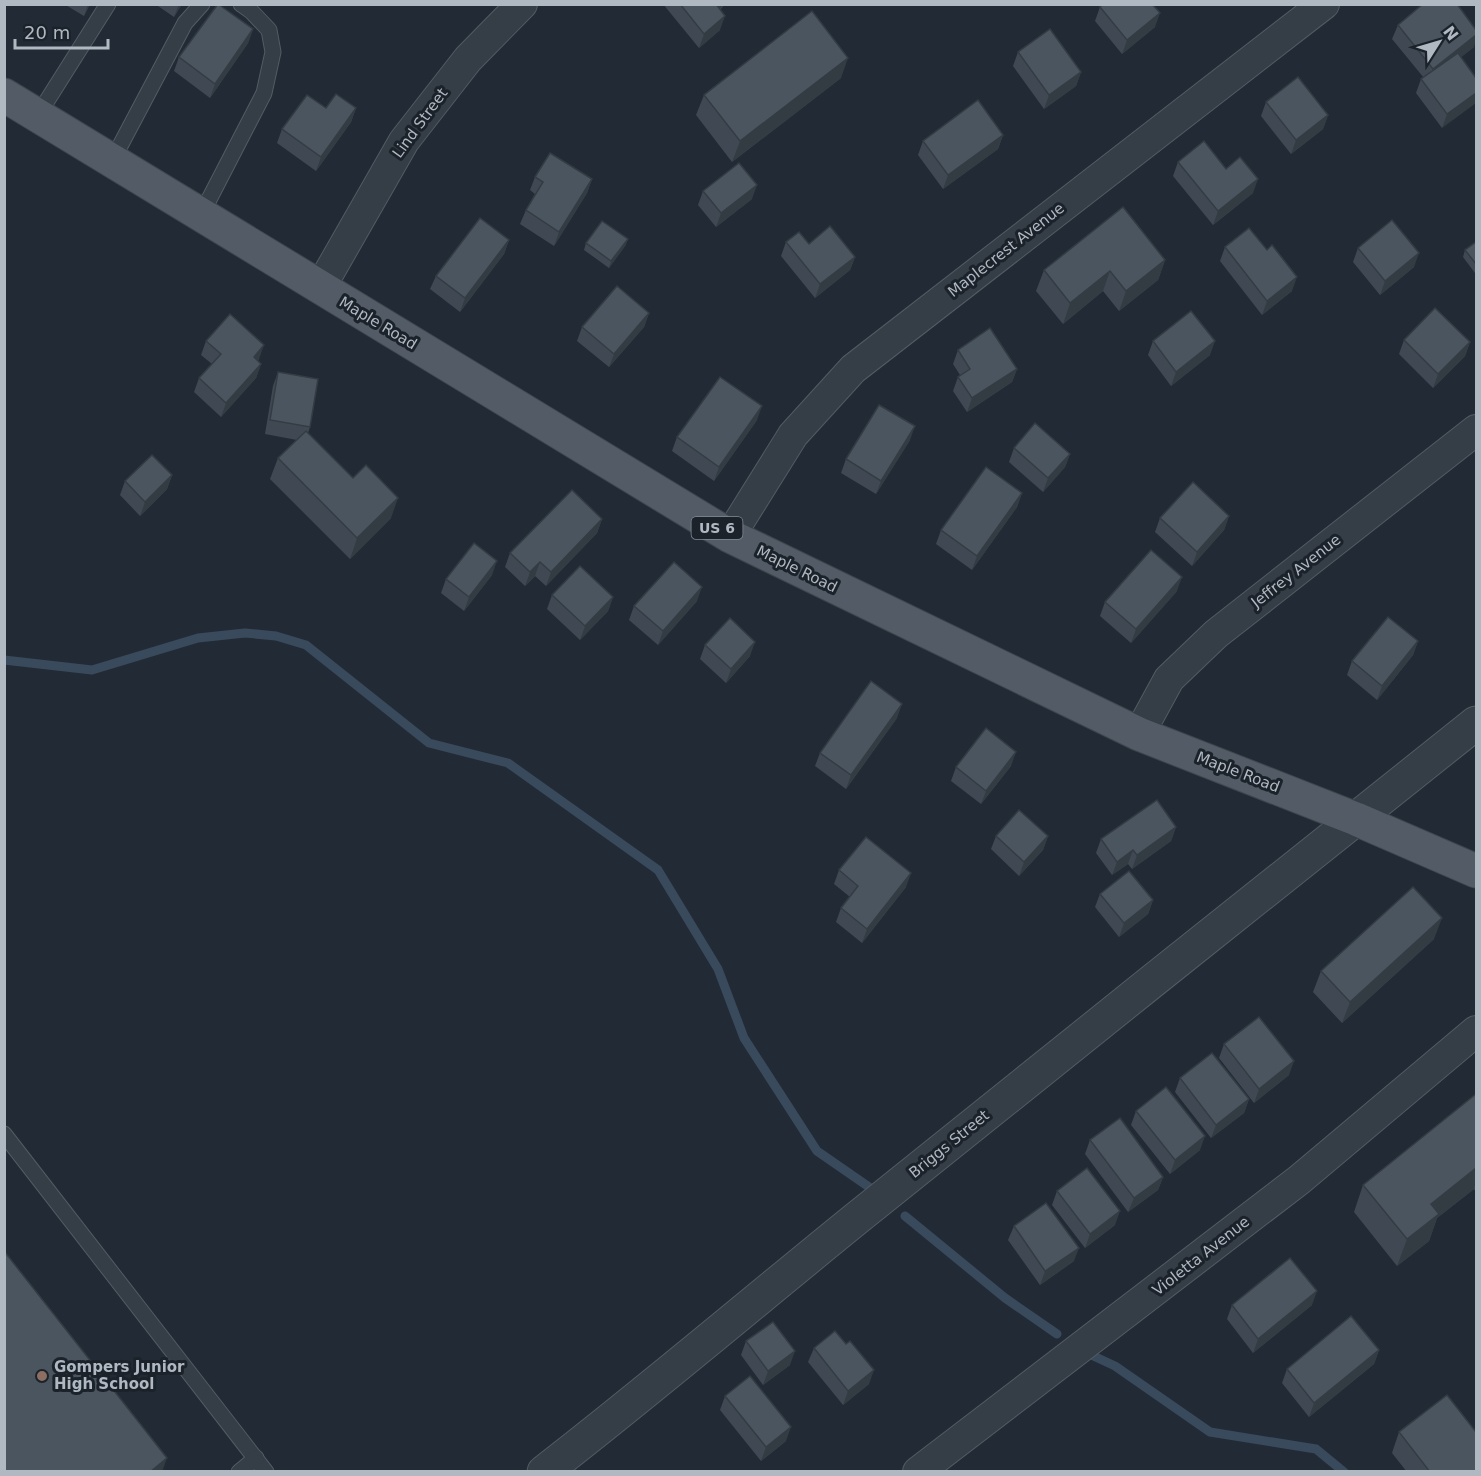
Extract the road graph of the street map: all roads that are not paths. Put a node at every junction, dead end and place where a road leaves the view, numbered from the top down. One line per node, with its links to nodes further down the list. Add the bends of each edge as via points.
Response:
1 (108, 4): 7 (lane)
2 (202, 4): 8 (lane, via 185,22)
3 (241, 4): 9 (lane, via 268,30 273,52 264,93)
4 (522, 4): 10 (street, Lind Street, via 468,59 404,141)
5 (1324, 4): 12 (street, Maplecrest Avenue, via 853,369 793,435)
6 (4, 95): 7 (main road, Maple Road / US 6)
7 (38, 115): 8 (main road, Maple Road / US 6)
8 (112, 161): 9 (main road, Maple Road / US 6)
9 (201, 215): 10 (main road, Maple Road / US 6)
10 (320, 288): 12 (main road, Maple Road / US 6)
11 (1476, 430): 14 (street, Jeffrey Avenue, via 1216,633 1169,679)
12 (730, 536): 14 (main road, Maple Road / US 6)
13 (1476, 723): 15 (street, Briggs Street)
14 (1139, 734): 15 (main road, Maple Road / US 6)
15 (1356, 819): 16 (main road, Maple Road / US 6); 22 (street, Briggs Street)
16 (1476, 871)
17 (1476, 1031): 23 (street, Violetta Avenue, via 1299,1180)
18 (4, 1134): 19 (lane)
19 (256, 1458): 20 (lane); 21 (lane)
20 (238, 1472)
21 (266, 1472)
22 (544, 1472)
23 (918, 1472)

